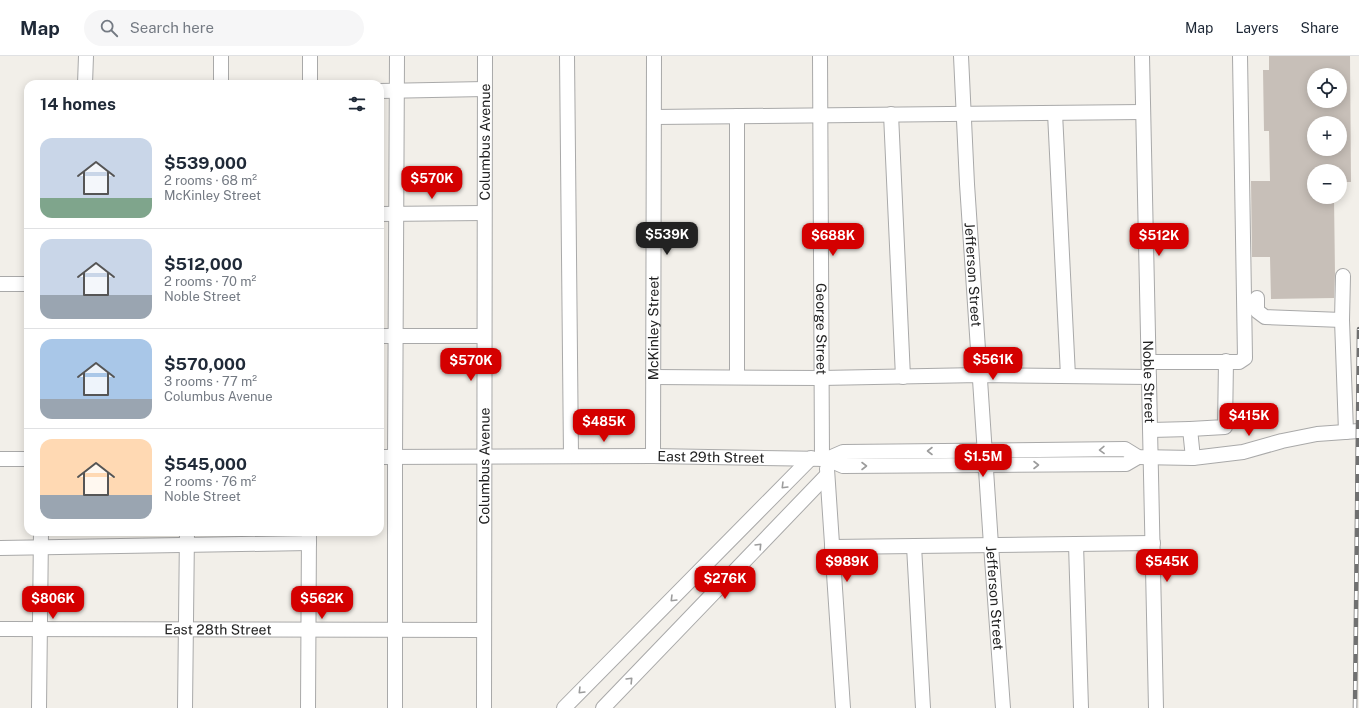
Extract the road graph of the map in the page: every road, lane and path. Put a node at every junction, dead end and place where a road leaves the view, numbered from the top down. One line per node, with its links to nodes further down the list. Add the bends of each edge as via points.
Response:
1 (86, 56): 12 (street)
2 (222, 56): 13 (street)
3 (310, 56): 14 (street)
4 (397, 56): 17 (street)
5 (485, 56): 15 (street, Columbus Avenue)
6 (567, 56): 49 (street)
7 (654, 56): 23 (street, McKinley Street)
8 (820, 56): 22 (street, George Street)
9 (961, 56): 21 (street, Jefferson Street)
10 (1142, 56): 18 (street, Noble Street)
11 (1240, 56): 36 (street, via 1245,358 1239,362)
12 (85, 80)
13 (221, 80)
14 (310, 80)
15 (485, 89): 17 (street); 25 (street, Columbus Avenue)
16 (384, 91): 17 (street)
17 (397, 91): 27 (street)
18 (1143, 112): 19 (street); 37 (street, Noble Street)
19 (1055, 113): 21 (street); 39 (street)
20 (891, 114): 21 (street); 22 (street); 42 (street)
21 (964, 114): 38 (street, Jefferson Street)
22 (819, 115): 24 (street); 44 (street, George Street)
23 (654, 116): 24 (street); 40 (street, McKinley Street)
24 (737, 116): 41 (street)
25 (484, 213): 27 (street); 35 (street, Columbus Avenue)
26 (384, 214): 27 (street)
27 (397, 214): 34 (street)
28 (1343, 276): 32 (street)
29 (0, 284): 30 (street)
30 (24, 284)
31 (1257, 298): 32 (street, via 1257,311 1265,317)
32 (1342, 320): 47 (street)
33 (384, 336): 34 (street)
34 (396, 336): 35 (street); 52 (street)
35 (484, 336): 53 (street, Columbus Avenue)
36 (1226, 361): 37 (street); 45 (street, via 1225,427)
37 (1149, 362): 43 (street, Noble Street)
38 (980, 376): 39 (street); 42 (street); 48 (street, Jefferson Street)
39 (1068, 376): 43 (street)
40 (654, 377): 41 (street); 50 (street, McKinley Street)
41 (737, 377): 44 (street)
42 (903, 377): 44 (street)
43 (1149, 377): 46 (street, Noble Street)
44 (821, 378): 58 (street, George Street)
45 (1190, 429): 46 (street); 55 (street)
46 (1151, 430): 54 (street, Noble Street)
47 (1353, 432): 55 (street, East 29th Street, via 1311,435 1243,452)
48 (985, 451): 54 (street, East 29th Street, one-way to 48, via 1125,449); 58 (street, East 29th Street, one-way to 58, via 843,452); 59 (street, Jefferson Street)
49 (571, 456): 50 (street, East 29th Street); 53 (street, East 29th Street)
50 (654, 456): 58 (street, East 29th Street)
51 (384, 457): 52 (street, East 29th Street)
52 (394, 457): 53 (street, East 29th Street); 75 (street)
53 (484, 457): 76 (street, Columbus Avenue)
54 (1145, 458): 55 (street, East 29th Street); 59 (street, East 29th Street, one-way to 54, via 1126,464); 64 (street, Noble Street)
55 (1193, 458)
56 (0, 459): 57 (street)
57 (24, 459)
58 (820, 459): 59 (street, East 29th Street, one-way to 59, via 843,466); 60 (street, George Street); 82 (street, one-way to 82)
59 (986, 465): 66 (street, Jefferson Street)
60 (827, 475): 69 (street, George Street); 83 (street, one-way to 60)
61 (41, 536): 68 (street)
62 (187, 538): 63 (street); 68 (street); 73 (street)
63 (309, 538): 74 (street)
64 (1153, 543): 65 (street); 88 (street, Noble Street)
65 (1076, 544): 66 (street); 87 (street)
66 (991, 545): 67 (street); 86 (street, Jefferson Street)
67 (914, 546): 69 (street); 85 (street)
68 (41, 547): 70 (street); 72 (street)
69 (832, 547): 84 (street, George Street)
70 (0, 548)
71 (0, 629): 72 (street, East 28th Street)
72 (40, 629): 73 (street, East 28th Street); 77 (street)
73 (187, 629): 74 (street, East 28th Street); 78 (street)
74 (309, 629): 75 (street, East 28th Street); 79 (street)
75 (395, 630): 76 (street, East 28th Street); 80 (street)
76 (484, 630): 81 (street, Columbus Avenue)
77 (39, 708)
78 (185, 708)
79 (308, 708)
80 (395, 708)
81 (484, 708)
82 (564, 708)
83 (604, 708)
84 (843, 708)
85 (922, 708)
86 (1003, 708)
87 (1081, 708)
88 (1156, 708)

